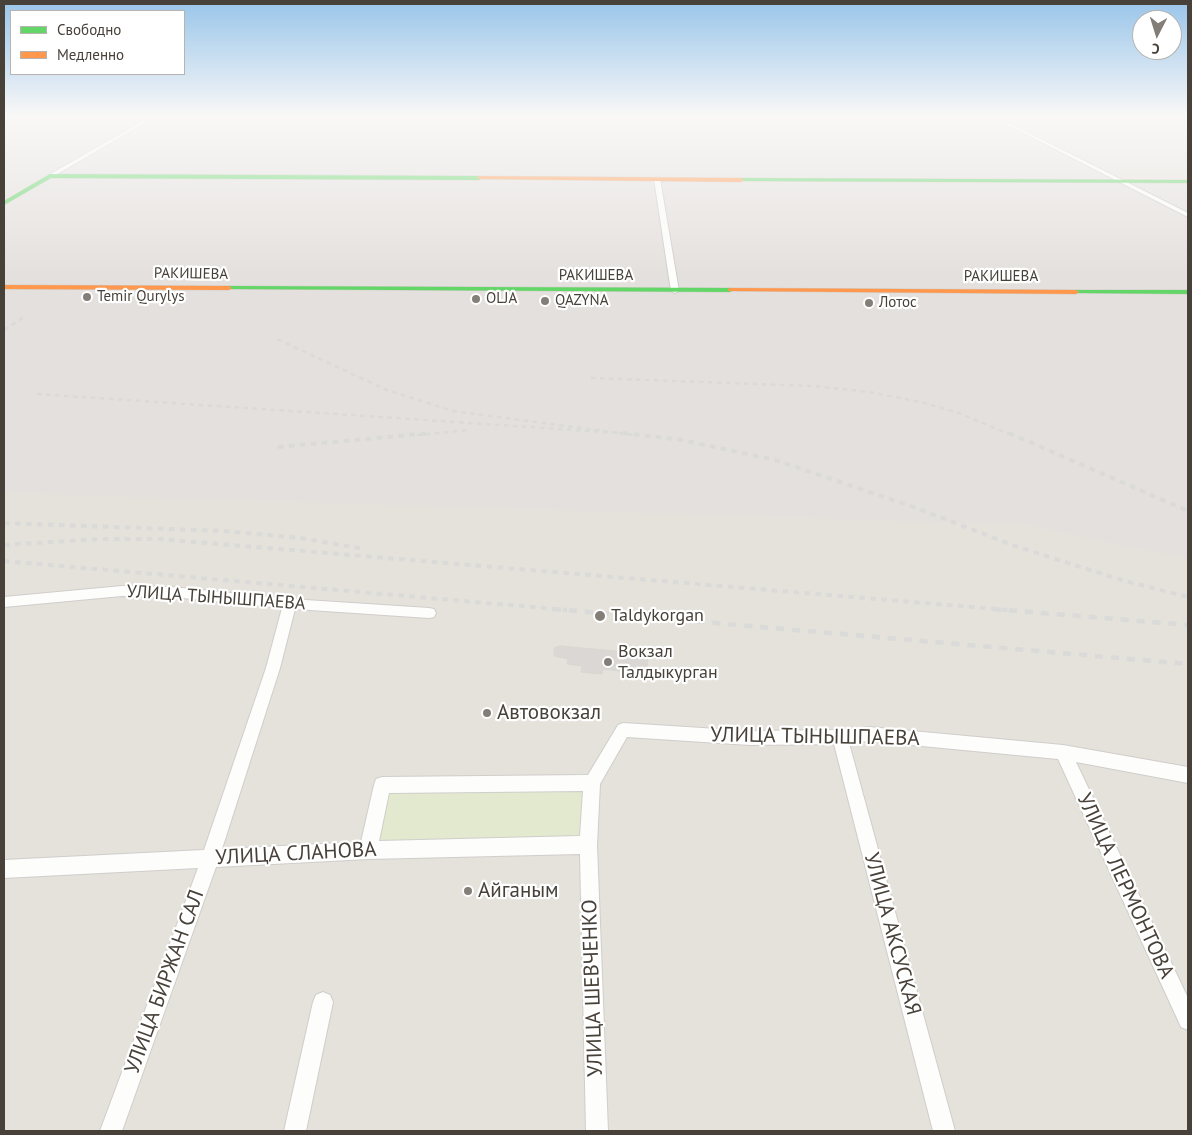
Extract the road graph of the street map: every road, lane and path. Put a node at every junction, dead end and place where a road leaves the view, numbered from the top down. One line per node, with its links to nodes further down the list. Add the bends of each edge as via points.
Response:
1 (61, 170): 3 (street)
2 (1097, 170): 5 (street)
3 (50, 176): 4 (street); 7 (street)
4 (657, 178): 5 (street); 10 (street)
5 (1119, 181): 6 (street); 8 (street)
6 (1188, 182)
7 (4, 203)
8 (1188, 215)
9 (4, 287): 10 (street, РАКИШЕВА)
10 (675, 291): 11 (street, РАКИШЕВА)
11 (1188, 292)
12 (4, 602): 13 (street, УЛИЦА ТЫНЫШПАЕВА, via 122,590)
13 (290, 604): 14 (street, УЛИЦА ТЫНЫШПАЕВА); 21 (street, УЛИЦА БИРЖАН САЛ, via 273,668)
14 (429, 613)
15 (840, 737): 16 (street, УЛИЦА ТЫНЫШПАЕВА, via 869,734); 18 (street, УЛИЦА ТЫНЫШПАЕВА, via 750,738 624,730); 28 (street, УЛИЦА АКСУСКАЯ)
16 (1063, 752): 17 (street, УЛИЦА ТЫНЫШПАЕВА); 24 (street, УЛИЦА ЛЕРМОНТОВА)
17 (1188, 775)
18 (592, 783): 19 (street, УЛИЦА ТЫНЫШПАЕВА); 20 (street, via 382,785)
19 (588, 845): 20 (street, УЛИЦА СЛАНОВА); 27 (street, УЛИЦА ШЕВЧЕНКО)
20 (368, 850): 21 (street, УЛИЦА СЛАНОВА)
21 (210, 858): 22 (street, УЛИЦА СЛАНОВА); 25 (street, УЛИЦА БИРЖАН САЛ)
22 (4, 869)
23 (323, 1002): 26 (street)
24 (1188, 1020)
25 (112, 1131)
26 (295, 1131)
27 (597, 1131)
28 (944, 1131)

